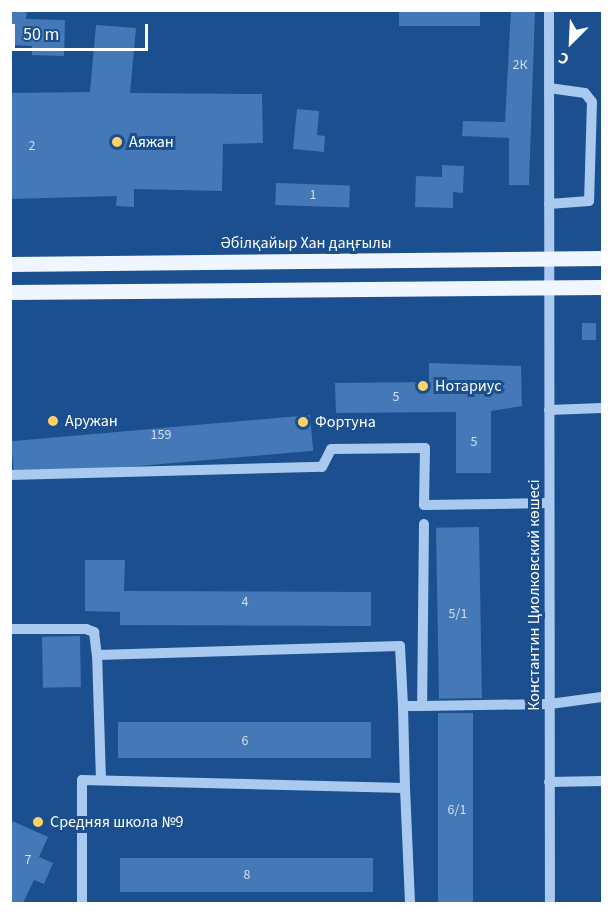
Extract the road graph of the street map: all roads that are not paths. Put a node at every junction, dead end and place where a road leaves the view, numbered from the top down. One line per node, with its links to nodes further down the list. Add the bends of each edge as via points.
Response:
1 (549, 10): 2 (street, Константин Циолковский көшесі)
2 (549, 88): 3 (street, Константин Циолковский көшесі); 3 (street, via 585,93 592,102 589,201)
3 (549, 204): 5 (street, Константин Циолковский көшесі)
4 (603, 258): 5 (main road, Әбілқайыр Хан даңғылы)
5 (549, 259): 6 (main road, Әбілқайыр Хан даңғылы); 7 (street, Константин Циолковский көшесі)
6 (10, 264)
7 (549, 287): 8 (main road); 9 (main road); 11 (street, Константин Циолковский көшесі)
8 (603, 287)
9 (10, 292)
10 (603, 408): 11 (street)
11 (549, 410): 13 (street, Константин Циолковский көшесі)
12 (10, 475): 13 (street, via 322,467 331,449 425,448 424,505)
13 (549, 503): 18 (street, Константин Циолковский көшесі)
14 (424, 524): 20 (street)
15 (10, 629): 16 (street, via 86,628 94,632)
16 (97, 655): 19 (street, via 400,646); 21 (street)
17 (603, 697): 18 (street)
18 (550, 704): 20 (street); 23 (street, Константин Циолковский көшесі)
19 (403, 706): 20 (street); 24 (street)
20 (422, 706)
21 (100, 780): 24 (street); 25 (street, via 82,780)
22 (603, 781): 23 (street)
23 (549, 782): 27 (street, Константин Циолковский көшесі)
24 (405, 788): 26 (street)
25 (82, 903)
26 (410, 903)
27 (550, 903)

